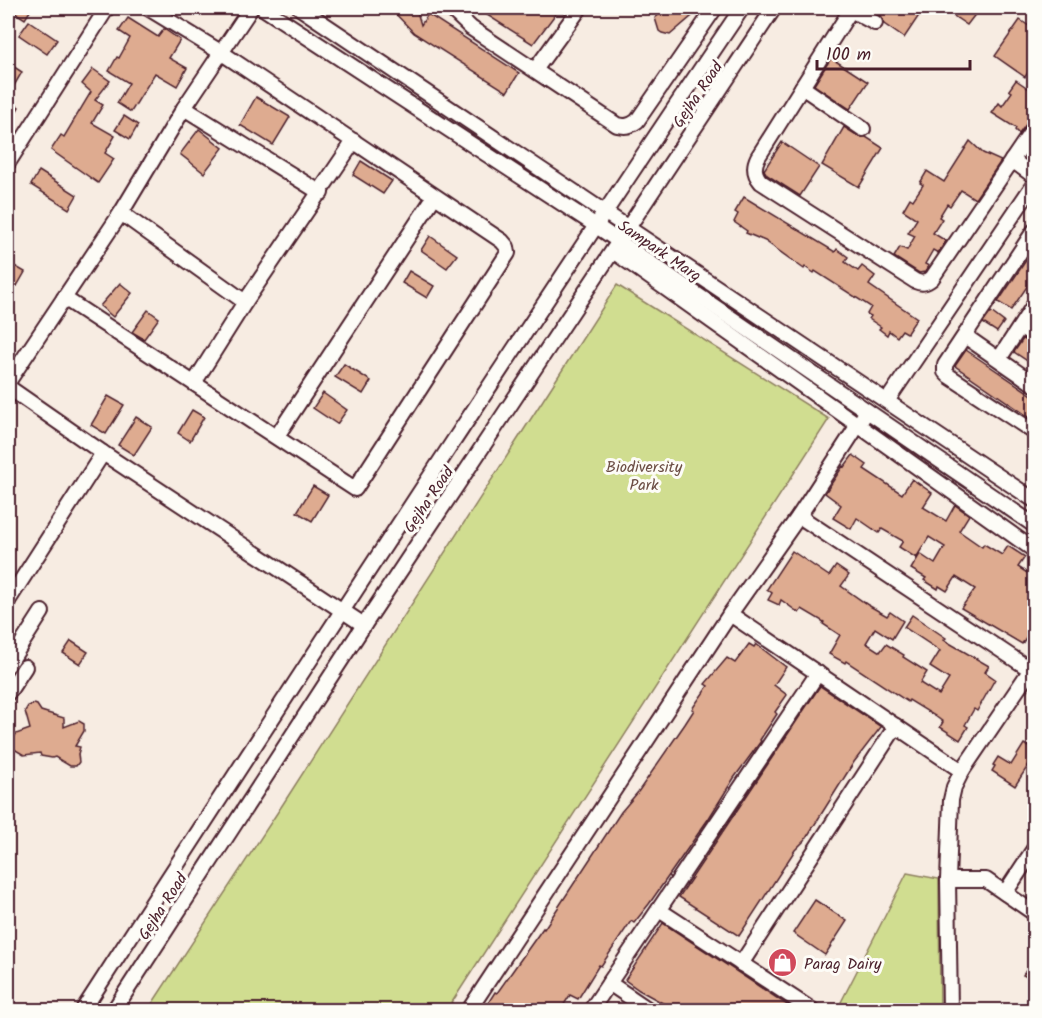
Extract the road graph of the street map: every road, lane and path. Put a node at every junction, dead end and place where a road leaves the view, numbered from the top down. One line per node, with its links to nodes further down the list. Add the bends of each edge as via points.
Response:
1 (107, 8): 23 (street)
2 (148, 8): 14 (street)
3 (251, 8): 14 (street)
4 (263, 8): 30 (street, Sampark Marg)
5 (300, 8): 12 (street, Sampark Marg)
6 (450, 8): 15 (street, via 471,28)
7 (580, 8): 15 (street)
8 (715, 8): 15 (street, via 638,121 631,125 617,125)
9 (742, 8): 28 (street, Gejha Road)
10 (774, 8): 31 (street, Gejha Road)
11 (851, 8): 13 (street); 16 (street)
12 (319, 13): 28 (street, Sampark Marg)
13 (875, 23)
14 (222, 53): 17 (street); 20 (street)
15 (535, 70)
16 (802, 87): 19 (street); 22 (street, via 754,164 756,176 921,283 932,279)
17 (184, 108): 26 (street); 29 (street)
18 (1035, 128): 21 (street)
19 (863, 129)
20 (354, 141): 26 (street); 27 (street)
21 (1030, 143): 22 (street)
22 (1011, 160): 24 (street)
23 (8, 163)
24 (1035, 176)
25 (1035, 184): 45 (street)
26 (321, 193): 35 (street)
27 (434, 197): 49 (street); 49 (street, via 502,241 508,253 356,489)
28 (604, 212): 30 (street, Gejha Road); 31 (street, Sampark Marg)
29 (121, 213): 34 (street); 35 (street)
30 (595, 225): 33 (street, Sampark Marg); 56 (street, Gejha Road)
31 (627, 228): 33 (street, Gejha Road); 45 (street, Sampark Marg)
32 (1035, 231): 39 (street)
33 (615, 246): 46 (street, Sampark Marg); 47 (street); 59 (street, Gejha Road)
34 (64, 298): 41 (street); 42 (street)
35 (245, 302): 42 (street)
36 (1035, 305): 37 (street)
37 (1021, 327): 38 (street); 40 (street)
38 (1035, 335)
39 (965, 336): 40 (street); 48 (street, via 945,365 945,372)
40 (999, 359): 43 (street)
41 (8, 382)
42 (194, 383): 49 (street)
43 (1035, 384)
44 (8, 387): 50 (street)
45 (887, 401): 51 (street, Sampark Marg)
46 (867, 411): 47 (street); 53 (street, Sampark Marg)
47 (859, 425): 52 (street); 54 (street)
48 (1035, 432)
49 (277, 436)
50 (103, 453): 55 (street); 56 (street)
51 (1035, 500)
52 (799, 516): 58 (street); 62 (street)
53 (1035, 525)
54 (1035, 550)
55 (8, 601)
56 (342, 610): 59 (street); 74 (street, Gejha Road)
57 (42, 612): 60 (street)
58 (730, 614): 63 (street); 76 (street)
59 (364, 625): 75 (street, Gejha Road)
60 (8, 666)
61 (25, 667): 64 (street)
62 (1033, 668): 66 (street)
63 (818, 674): 65 (street); 70 (street)
64 (8, 693)
65 (896, 726): 66 (street); 72 (street)
66 (962, 771): 68 (street, via 951,800)
67 (1035, 849): 69 (street)
68 (948, 880): 69 (street, via 986,880); 80 (street)
69 (1005, 893): 71 (street)
70 (659, 909): 72 (street); 73 (street)
71 (1035, 913)
72 (741, 964): 79 (street)
73 (609, 983): 77 (street); 78 (street)
74 (83, 1011)
75 (114, 1011)
76 (469, 1011)
77 (591, 1011)
78 (649, 1011)
79 (812, 1011)
80 (950, 1011)

